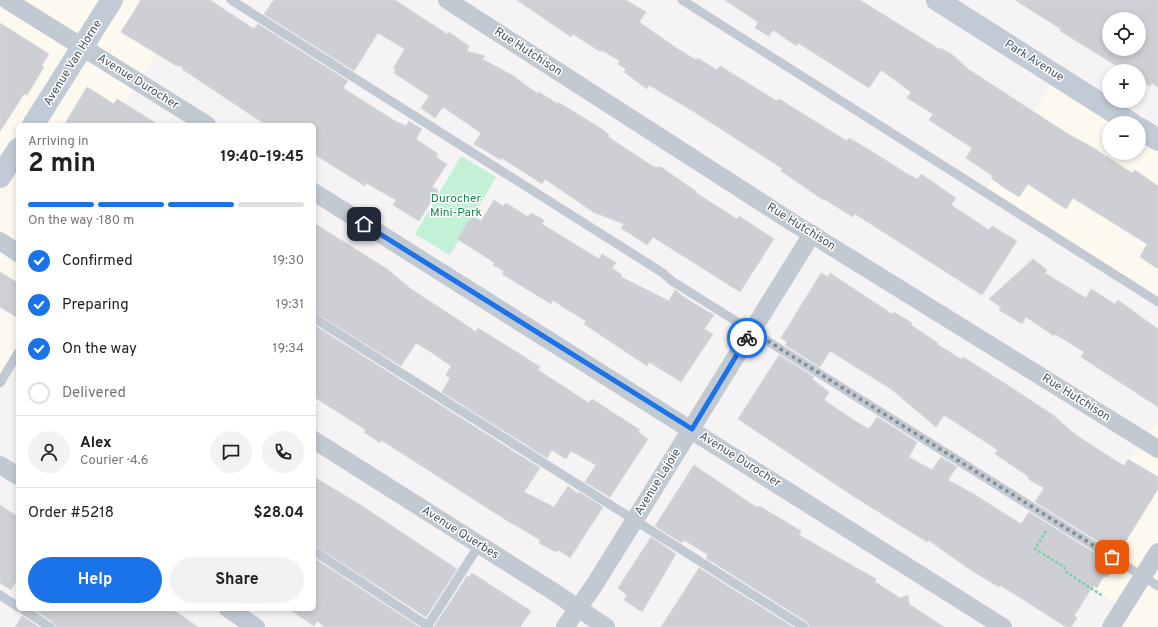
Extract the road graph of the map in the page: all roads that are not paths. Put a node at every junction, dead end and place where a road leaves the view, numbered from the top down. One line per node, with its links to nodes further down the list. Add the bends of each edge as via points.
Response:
1 (7, 0): 7 (street, Avenue Durocher)
2 (112, 0): 7 (main road, Avenue Van Horne)
3 (231, 0): 21 (lane)
4 (447, 0): 16 (street, Rue Hutchison)
5 (682, 0): 19 (lane)
6 (937, 0): 8 (main road, Park Avenue)
7 (82, 48): 9 (main road, Avenue Van Horne); 10 (street, Avenue Durocher)
8 (1120, 116)
9 (34, 123)
10 (204, 123)
11 (1146, 132): 12 (main road)
12 (1158, 140)
13 (16, 152): 14 (main road)
14 (0, 177)
15 (316, 193): 24 (street, Avenue Durocher)
16 (812, 234): 21 (street, Avenue Lajoie); 26 (street, Rue Hutchison)
17 (0, 241): 18 (street)
18 (16, 251)
19 (1158, 302)
20 (316, 319): 29 (lane)
21 (752, 331): 24 (street, Avenue Lajoie); 33 (lane)
22 (16, 358): 23 (lane)
23 (0, 383)
24 (692, 429): 29 (street, Avenue Lajoie); 46 (street, Avenue Durocher)
25 (316, 441): 30 (street, Avenue Querbes)
26 (1158, 449)
27 (0, 465): 28 (street)
28 (16, 475)
29 (634, 520): 37 (street, Avenue Lajoie); 45 (lane)
30 (479, 545): 37 (street, Avenue Querbes); 40 (lane)
31 (316, 552): 40 (lane)
32 (1158, 552): 33 (street)
33 (1142, 577): 34 (lane); 47 (street)
34 (1158, 586)
35 (0, 595): 36 (lane)
36 (16, 606)
37 (578, 609): 43 (street, Avenue Lajoie); 44 (street, Avenue Querbes)
38 (25, 611): 41 (lane)
39 (231, 611): 42 (street)
40 (428, 626)
41 (50, 627)
42 (256, 627)
43 (565, 627)
44 (606, 627)
45 (804, 627)
46 (1004, 627)
47 (1111, 627)

